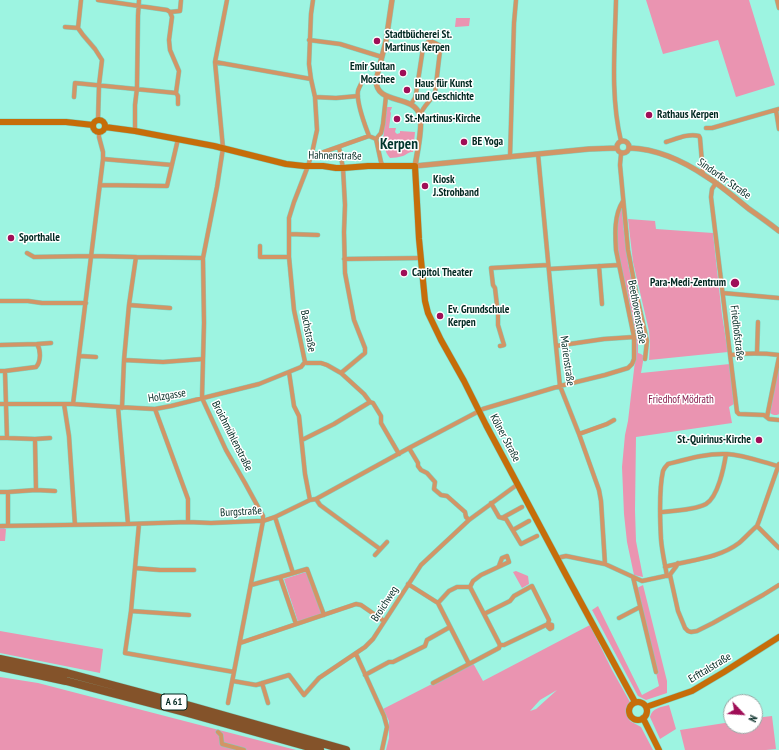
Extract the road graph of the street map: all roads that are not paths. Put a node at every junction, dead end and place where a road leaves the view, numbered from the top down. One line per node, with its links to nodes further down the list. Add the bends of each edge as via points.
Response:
1 (81, 0): 15 (street)
2 (98, 0): 11 (street)
3 (139, 0): 11 (street)
4 (181, 0): 13 (street, via 180,11)
5 (227, 0): 18 (street, Broichmühlenstraße)
6 (313, 0): 16 (street, Bachstraße)
7 (392, 0): 17 (street)
8 (516, 0): 52 (street)
9 (616, 0): 43 (street, via 614,82)
10 (777, 0): 12 (street)
11 (139, 6): 13 (street); 22 (street)
12 (779, 8)
13 (170, 12): 23 (street, via 170,50 179,71)
14 (65, 27): 15 (street)
15 (78, 28): 21 (street, via 102,60)
16 (309, 40): 17 (street, via 340,44); 19 (street, Bachstraße)
17 (382, 57): 25 (street, via 376,84 380,92)
18 (215, 62): 19 (street); 46 (street, Broichmühlenstraße)
19 (311, 78): 27 (street, Bachstraße)
20 (363, 79): 24 (street)
21 (99, 85): 22 (street); 26 (street, via 75,83); 32 (street)
22 (137, 88): 23 (street); 38 (street)
23 (176, 93): 28 (street)
24 (358, 96): 27 (street); 40 (street)
25 (386, 96): 29 (street); 42 (street, via 381,134)
26 (74, 97)
27 (315, 97): 49 (street, Bachstraße, via 317,130)
28 (178, 104)
29 (411, 104): 31 (street); 31 (street, via 416,94 423,48 428,42 436,43 440,51 435,93)
30 (778, 110): 36 (street); 37 (street)
31 (420, 115): 57 (street)
32 (98, 120): 34 (main road); 35 (main road, via 102,121)
33 (0, 122): 34 (main road, via 66,122)
34 (93, 125): 39 (main road, via 93,129)
35 (105, 127): 38 (main road, Hahnenstraße); 39 (main road)
36 (706, 128)
37 (779, 129)
38 (135, 131): 41 (main road, Hahnenstraße)
39 (99, 132): 53 (street)
40 (369, 136): 42 (street); 45 (street)
41 (178, 139): 46 (main road, Hahnenstraße); 54 (street)
42 (376, 139): 56 (street)
43 (621, 141): 47 (street); 48 (street, via 627,142)
44 (666, 142): 59 (street, via 687,135 699,136)
45 (339, 147): 49 (street, via 318,154); 58 (street)
46 (223, 148): 55 (main road, Hahnenstraße, via 286,164); 71 (street, Broichmühlenstraße)
47 (617, 148): 50 (street, Hahnenstraße); 51 (street)
48 (630, 148): 51 (street, via 627,153); 59 (street, Sindorfer Straße, via 657,153 684,163)
49 (312, 153): 55 (street, Bachstraße)
50 (538, 154): 52 (street, Hahnenstraße); 76 (street, Marienstraße)
51 (621, 154): 62 (street)
52 (510, 157): 57 (street, Hahnenstraße)
53 (103, 159): 54 (street); 61 (street)
54 (172, 165): 61 (street, via 167,186)
55 (308, 166): 58 (main road, Hahnenstraße); 64 (street, Bachstraße, via 289,218)
56 (383, 166): 57 (main road, Hahnenstraße); 58 (main road, Hahnenstraße)
57 (415, 166): 72 (main road, Kölner Straße)
58 (343, 168): 73 (street)
59 (703, 174): 60 (street, Sindorfer Straße)
60 (716, 183): 63 (street, Sindorfer Straße); 77 (street, Friedhofstraße, via 711,197)
61 (100, 185): 68 (street)
62 (623, 201): 74 (street, Beethovenstraße, via 617,212 615,235); 97 (street, via 630,264 647,341)
63 (779, 231)
64 (289, 234): 65 (street); 70 (street, Bachstraße)
65 (318, 235)
66 (260, 246): 70 (street, via 260,257)
67 (27, 253): 68 (street, via 34,257)
68 (92, 256): 69 (street); 80 (street)
69 (136, 257): 71 (street); 82 (street)
70 (289, 257): 99 (street, Bachstraße, via 294,310)
71 (203, 258): 96 (street, Broichmühlenstraße)
72 (421, 258): 73 (street); 113 (main road, Kölner Straße, via 428,313)
73 (344, 259): 103 (street, via 354,320 365,353)
74 (619, 265): 75 (street); 85 (street, Beethovenstraße)
75 (599, 266): 76 (street); 81 (street)
76 (549, 267): 89 (street, via 491,268 498,308 498,325 504,345); 90 (street, Marienstraße)
77 (723, 293): 78 (street); 92 (street, Friedhofstraße)
78 (779, 298)
79 (0, 301): 80 (street)
80 (86, 303): 93 (street)
81 (602, 304)
82 (129, 305): 83 (street); 98 (street)
83 (170, 308)
84 (758, 322): 91 (street)
85 (634, 337): 90 (street); 104 (street, Beethovenstraße, via 634,359 628,368)
86 (51, 343): 87 (street)
87 (37, 344): 88 (street); 101 (street, via 40,362 38,366)
88 (0, 345)
89 (500, 346)
90 (556, 346): 104 (street, Marienstraße)
91 (757, 353): 92 (street); 94 (street)
92 (731, 355): 114 (street, Friedhofstraße, via 737,412)
93 (79, 356): 95 (street); 110 (street)
94 (779, 356): 114 (street)
95 (96, 357)
96 (203, 359): 98 (street, via 162,362); 105 (street, Broichmühlenstraße)
97 (645, 359)
98 (124, 360): 111 (street)
99 (305, 362): 102 (street, Holzgasse, via 301,367); 103 (street, Bachstraße, via 327,365)
100 (0, 371): 101 (street)
101 (5, 371): 108 (street)
102 (289, 372): 105 (street, Holzgasse, via 259,384); 122 (street)
103 (341, 373): 106 (street, Bachstraße)
104 (560, 386): 113 (street, Beethovenstraße); 117 (street, Marienstraße)
105 (202, 398): 112 (street, Holzgasse); 141 (street, Broichmühlenstraße, via 226,450 263,516)
106 (370, 402): 122 (street); 124 (street, Bachstraße, via 381,416 381,423)
107 (0, 404): 108 (street, Holzgasse)
108 (6, 404): 109 (street, Holzgasse); 119 (street)
109 (64, 404): 110 (street, Holzgasse); 146 (street, via 69,436)
110 (73, 404): 111 (street, Holzgasse)
111 (120, 408): 112 (street, Holzgasse); 144 (street)
112 (155, 409): 143 (street, via 188,499)
113 (479, 412): 123 (street, Burgstraße); 128 (main road, Kölner Straße)
114 (767, 417): 116 (street)
115 (614, 420): 117 (street)
116 (779, 420)
117 (579, 434): 158 (street, Marienstraße, via 599,490)
118 (0, 438): 119 (street)
119 (6, 438): 121 (street)
120 (50, 438): 121 (street)
121 (35, 439): 129 (street)
122 (302, 440): 133 (street, via 304,474)
123 (409, 448): 124 (street, Burgstraße); 140 (street, via 421,470 428,472 435,482 434,489 447,496 465,512)
124 (399, 454): 134 (street, Burgstraße)
125 (726, 454): 126 (street); 137 (street, via 717,491 707,504); 137 (street, via 690,458 666,465 663,470)
126 (779, 465): 127 (street)
127 (778, 473): 149 (street)
128 (518, 484): 135 (street, Broichweg); 156 (main road, Kölner Straße)
129 (36, 490): 130 (street); 132 (street)
130 (55, 491)
131 (0, 492): 132 (street)
132 (8, 492): 148 (street)
133 (310, 500): 134 (street, Burgstraße); 138 (street, Burgstraße)
134 (316, 500): 154 (street)
135 (491, 503): 139 (street); 140 (street, Broichweg)
136 (522, 507): 139 (street)
137 (660, 512): 161 (street)
138 (274, 517): 141 (street, Burgstraße); 163 (street)
139 (502, 518): 150 (street, via 506,519)
140 (469, 520): 167 (street, Broichweg, via 421,565)
141 (263, 521): 143 (street, Burgstraße); 169 (street)
142 (529, 521): 150 (street)
143 (188, 522): 145 (street, Burgstraße)
144 (128, 524): 145 (street, Burgstraße); 146 (street, Burgstraße)
145 (139, 524): 160 (street)
146 (75, 525): 148 (street, Burgstraße)
147 (0, 526): 148 (street, Burgstraße)
148 (8, 526)
149 (757, 526): 153 (street); 157 (street, via 726,551)
150 (513, 530): 151 (street, via 521,544)
151 (537, 536)
152 (387, 542): 154 (street)
153 (779, 547)
154 (380, 549): 155 (street)
155 (375, 555)
156 (557, 558): 158 (street, via 566,556); 194 (main road, Kölner Straße)
157 (678, 563): 161 (street); 164 (street, via 676,569)
158 (605, 564): 166 (street)
159 (500, 566): 170 (street, via 481,575)
160 (135, 568): 162 (street); 173 (street)
161 (665, 568): 164 (street)
162 (194, 570)
163 (293, 573): 165 (street); 175 (street, via 307,569)
164 (668, 576): 166 (street, via 642,581); 168 (street, via 678,611 686,628 691,632 713,623)
165 (280, 577): 169 (street); 179 (street)
166 (633, 577): 172 (street)
167 (408, 584): 171 (street); 178 (street, Broichweg)
168 (779, 585)
169 (251, 586): 182 (street)
170 (470, 587): 171 (street, via 457,587 449,591); 176 (street)
171 (438, 603): 180 (street)
172 (640, 607): 177 (street); 189 (street)
173 (131, 612): 174 (street); 188 (street, via 125,653)
174 (189, 614)
175 (324, 614): 178 (street, via 356,604); 179 (street)
176 (484, 614): 183 (street); 183 (street, via 532,586 549,620 548,624)
177 (619, 618)
178 (384, 621): 184 (street, Broichweg, via 373,639)
179 (296, 624): 182 (street)
180 (450, 626): 186 (street); 190 (street, via 427,640 425,646)
181 (779, 637): 197 (main road, Erfttalstraße, via 692,691)
182 (240, 643): 188 (street)
183 (500, 645): 186 (street)
184 (356, 654): 190 (street); 192 (street, Broichweg, via 319,678 304,695 289,675)
185 (0, 659): 202 (highway, A 61, via 67,673)
186 (470, 664): 193 (street)
187 (0, 668): 201 (highway, A 61, via 74,683)
188 (234, 672): 191 (street)
189 (656, 672)
190 (365, 675): 203 (street, via 387,727)
191 (233, 681): 192 (street, Broichweg, via 256,685); 195 (street)
192 (262, 683): 196 (street)
193 (433, 683)
194 (635, 702): 197 (main road, via 640,702); 198 (main road, via 629,709 630,715 637,720)
195 (228, 703)
196 (268, 703)
197 (646, 707): 198 (main road)
198 (643, 718): 204 (main road)
199 (218, 732): 200 (street, via 222,744)
200 (244, 750)
201 (320, 750)
202 (346, 750)
203 (382, 750)
204 (659, 750)

